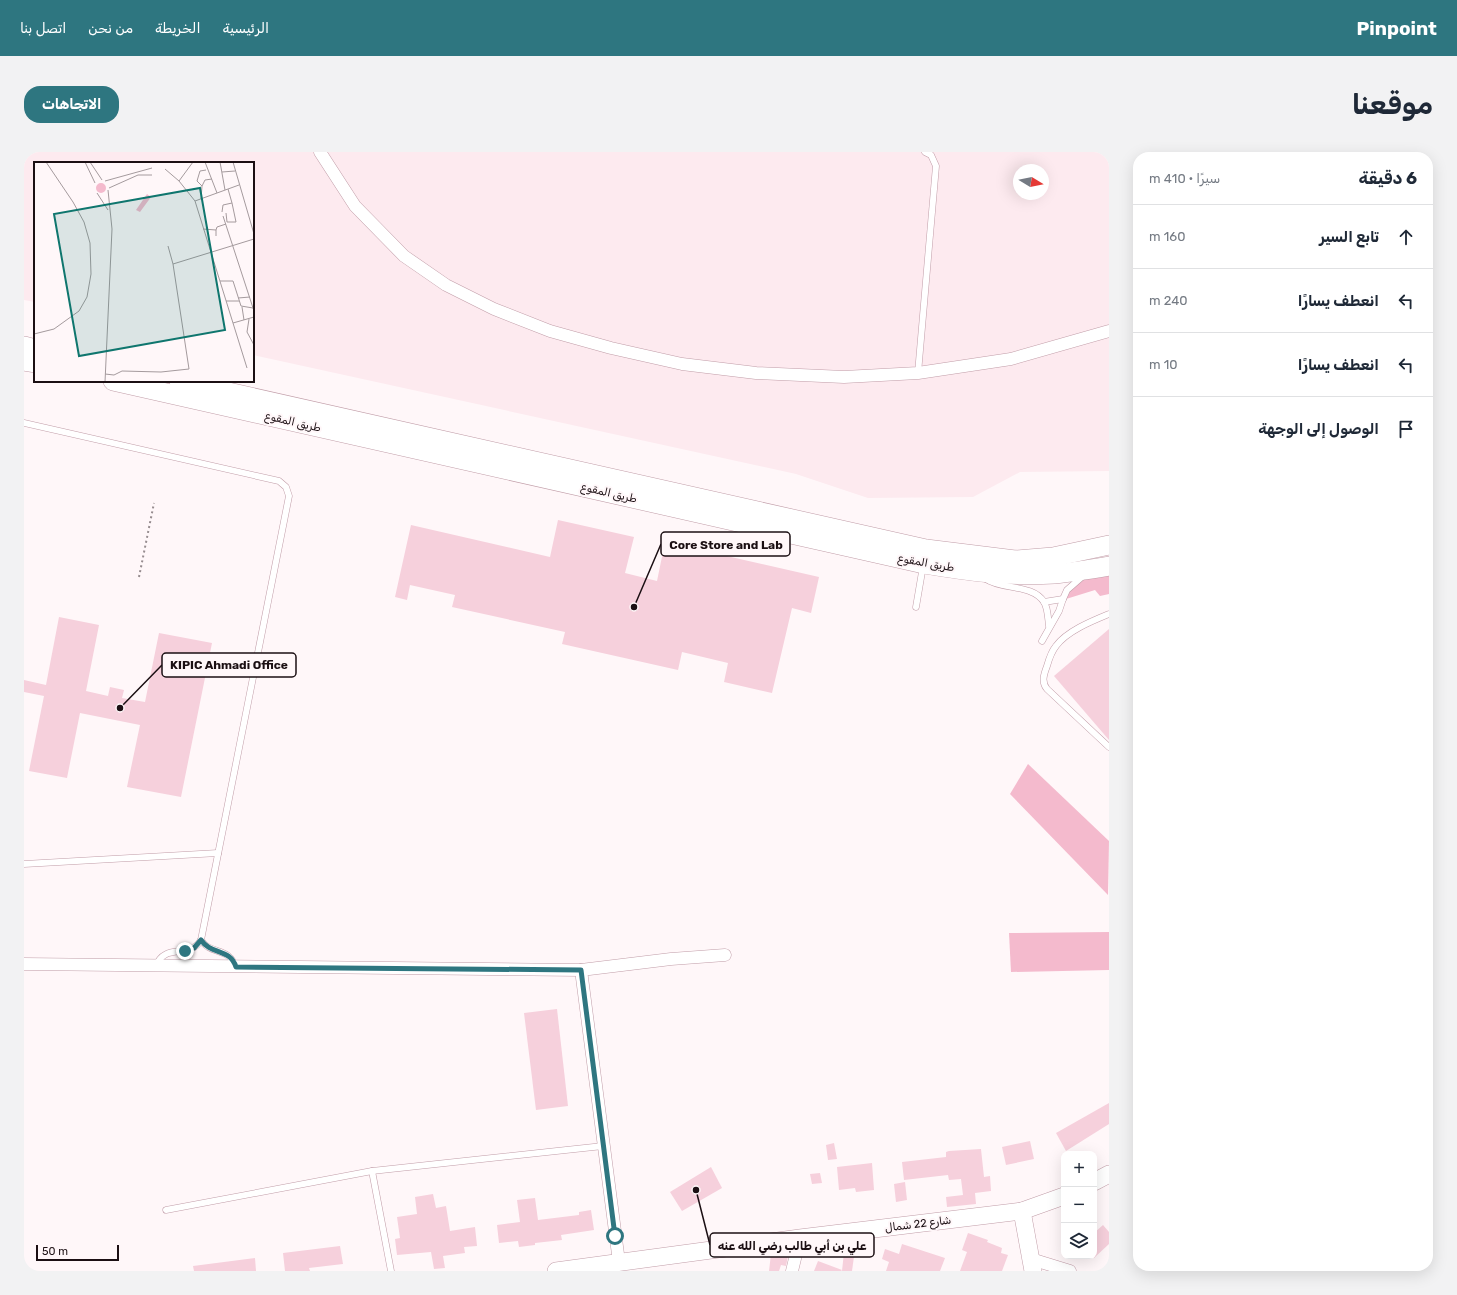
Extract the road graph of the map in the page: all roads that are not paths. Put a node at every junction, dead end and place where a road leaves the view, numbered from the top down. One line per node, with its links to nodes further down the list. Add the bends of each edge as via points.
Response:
1 (320, 152): 8 (street, via 355,206 404,256 446,285 494,309 550,331 682,364 756,373 844,377)
2 (925, 152): 8 (lane, via 931,155 936,166)
3 (1109, 331): 8 (street, via 1011,359)
4 (24, 346): 5 (main road)
5 (34, 349)
6 (24, 361): 7 (main road)
7 (34, 363)
8 (918, 373)
9 (117, 382): 13 (main road, طريق المقوع)
10 (183, 382): 12 (main road, طريق المقوع, via 926,549 1015,560 1052,557)
11 (24, 423): 24 (lane, via 278,481 286,487 289,496 287,511)
12 (1109, 545)
13 (924, 564): 16 (main road, طريق المقوع); 19 (lane)
14 (1109, 566): 15 (main road, طريق المقوع)
15 (1088, 570): 16 (main road, طريق المقوع, via 1054,574); 17 (lane, via 1067,590)
16 (977, 572): 18 (lane, via 989,581 1029,590)
17 (1063, 599): 18 (lane); 21 (lane)
18 (1044, 602): 21 (lane)
19 (916, 607)
20 (1109, 614): 23 (lane, via 1078,628 1059,642 1050,656 1043,679 1048,690)
21 (1049, 626): 22 (lane)
22 (1042, 641)
23 (1109, 747)
24 (218, 853): 25 (lane); 26 (lane)
25 (24, 864)
26 (201, 940): 29 (lane, via 190,950 165,954); 30 (lane, via 209,948 229,955)
27 (726, 955): 31 (street)
28 (24, 964): 29 (street)
29 (156, 966): 30 (street)
30 (236, 967): 31 (street)
31 (581, 970): 32 (street)
32 (604, 1146): 33 (lane); 41 (street)
33 (372, 1171): 37 (lane); 42 (lane)
34 (1109, 1174): 35 (street)
35 (1097, 1180)
36 (1061, 1197): 38 (street, شارع 22 شمال)
37 (166, 1210)
38 (1022, 1211): 39 (street, شارع 22 شمال); 40 (street)
39 (800, 1238): 41 (street, شارع 22 شمال); 44 (street)
40 (1032, 1265): 45 (street)
41 (619, 1267): 43 (street, شارع 22 شمال)
42 (391, 1271)
43 (556, 1271)
44 (792, 1271)
45 (1070, 1271)

